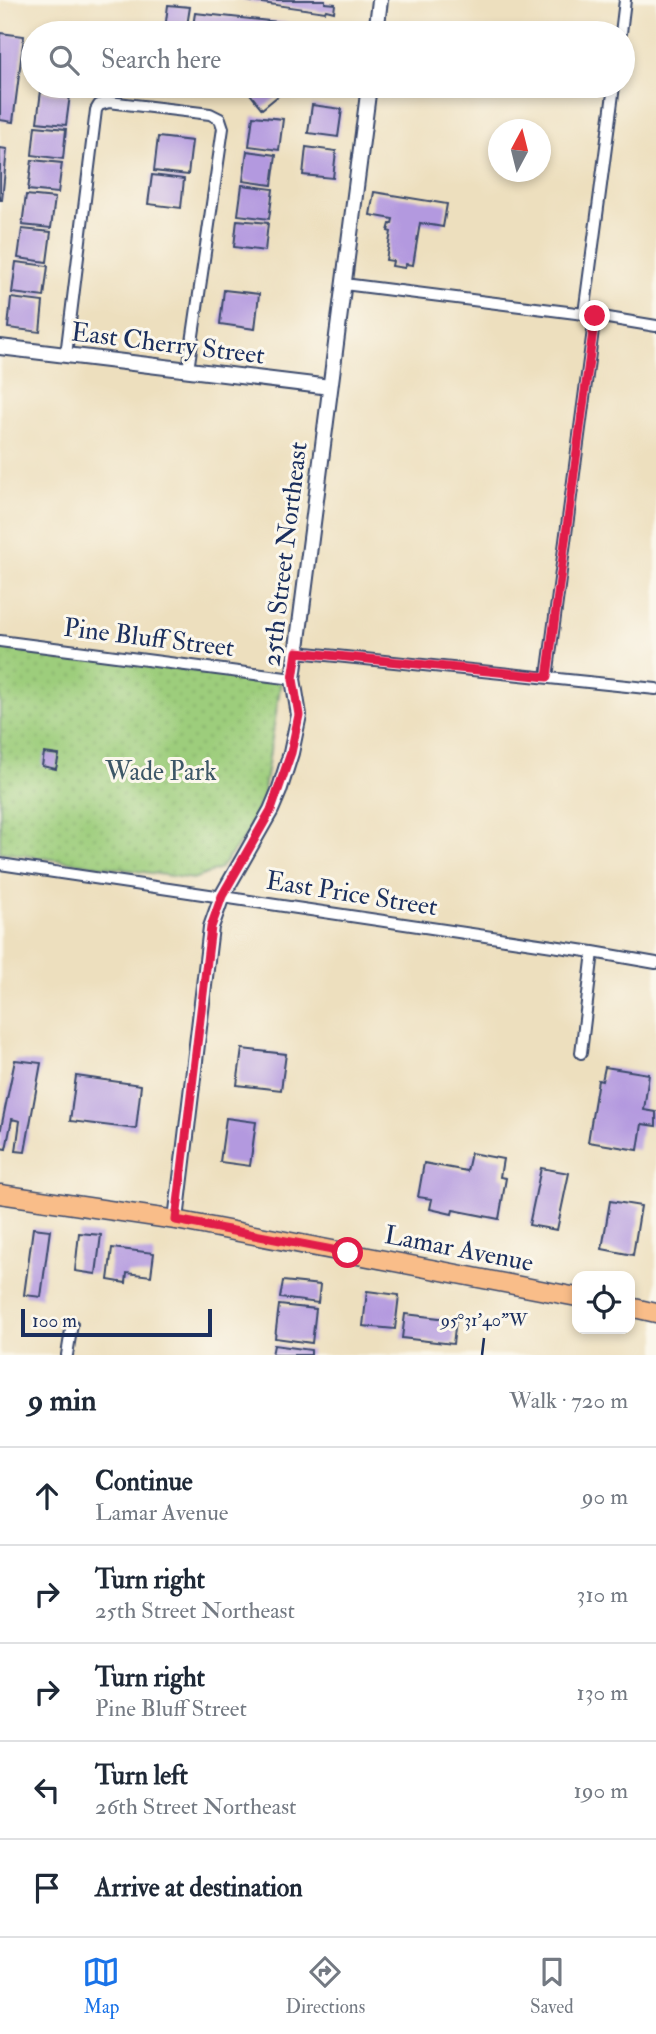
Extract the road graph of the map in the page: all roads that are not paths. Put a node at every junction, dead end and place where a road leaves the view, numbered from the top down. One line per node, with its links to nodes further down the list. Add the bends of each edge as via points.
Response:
1 (380, 0): 3 (street)
2 (625, 0): 4 (street)
3 (377, 21)
4 (622, 21)
5 (367, 98): 7 (street, 25th Street Northeast)
6 (613, 98): 8 (street)
7 (344, 284): 8 (street); 13 (street, 25th Street Northeast)
8 (589, 315): 9 (street); 16 (street)
9 (656, 326)
10 (0, 347): 11 (street, East Cherry Street)
11 (66, 355): 12 (street, East Cherry Street); 12 (street, via 96,110 109,102 210,114 220,119 223,128)
12 (188, 370): 13 (street, East Cherry Street)
13 (330, 387): 15 (street, 25th Street Northeast)
14 (0, 641): 17 (street, Pine Bluff Street)
15 (297, 652): 16 (street); 17 (street, 25th Street Northeast)
16 (547, 677): 18 (street)
17 (293, 679): 20 (street, 25th Street Northeast, via 299,715 279,791)
18 (656, 690)
19 (0, 864): 20 (street, East Price Street)
20 (222, 896): 21 (street, East Price Street); 25 (street, 25th Street Northeast, via 211,927)
21 (593, 952): 22 (street, East Price Street); 23 (street)
22 (656, 963)
23 (581, 1053)
24 (0, 1195): 25 (main road, Lamar Avenue)
25 (176, 1220): 26 (main road, Lamar Avenue)
26 (572, 1296)
27 (635, 1308): 28 (main road)
28 (656, 1312)
29 (72, 1324): 30 (street)
30 (67, 1355)

